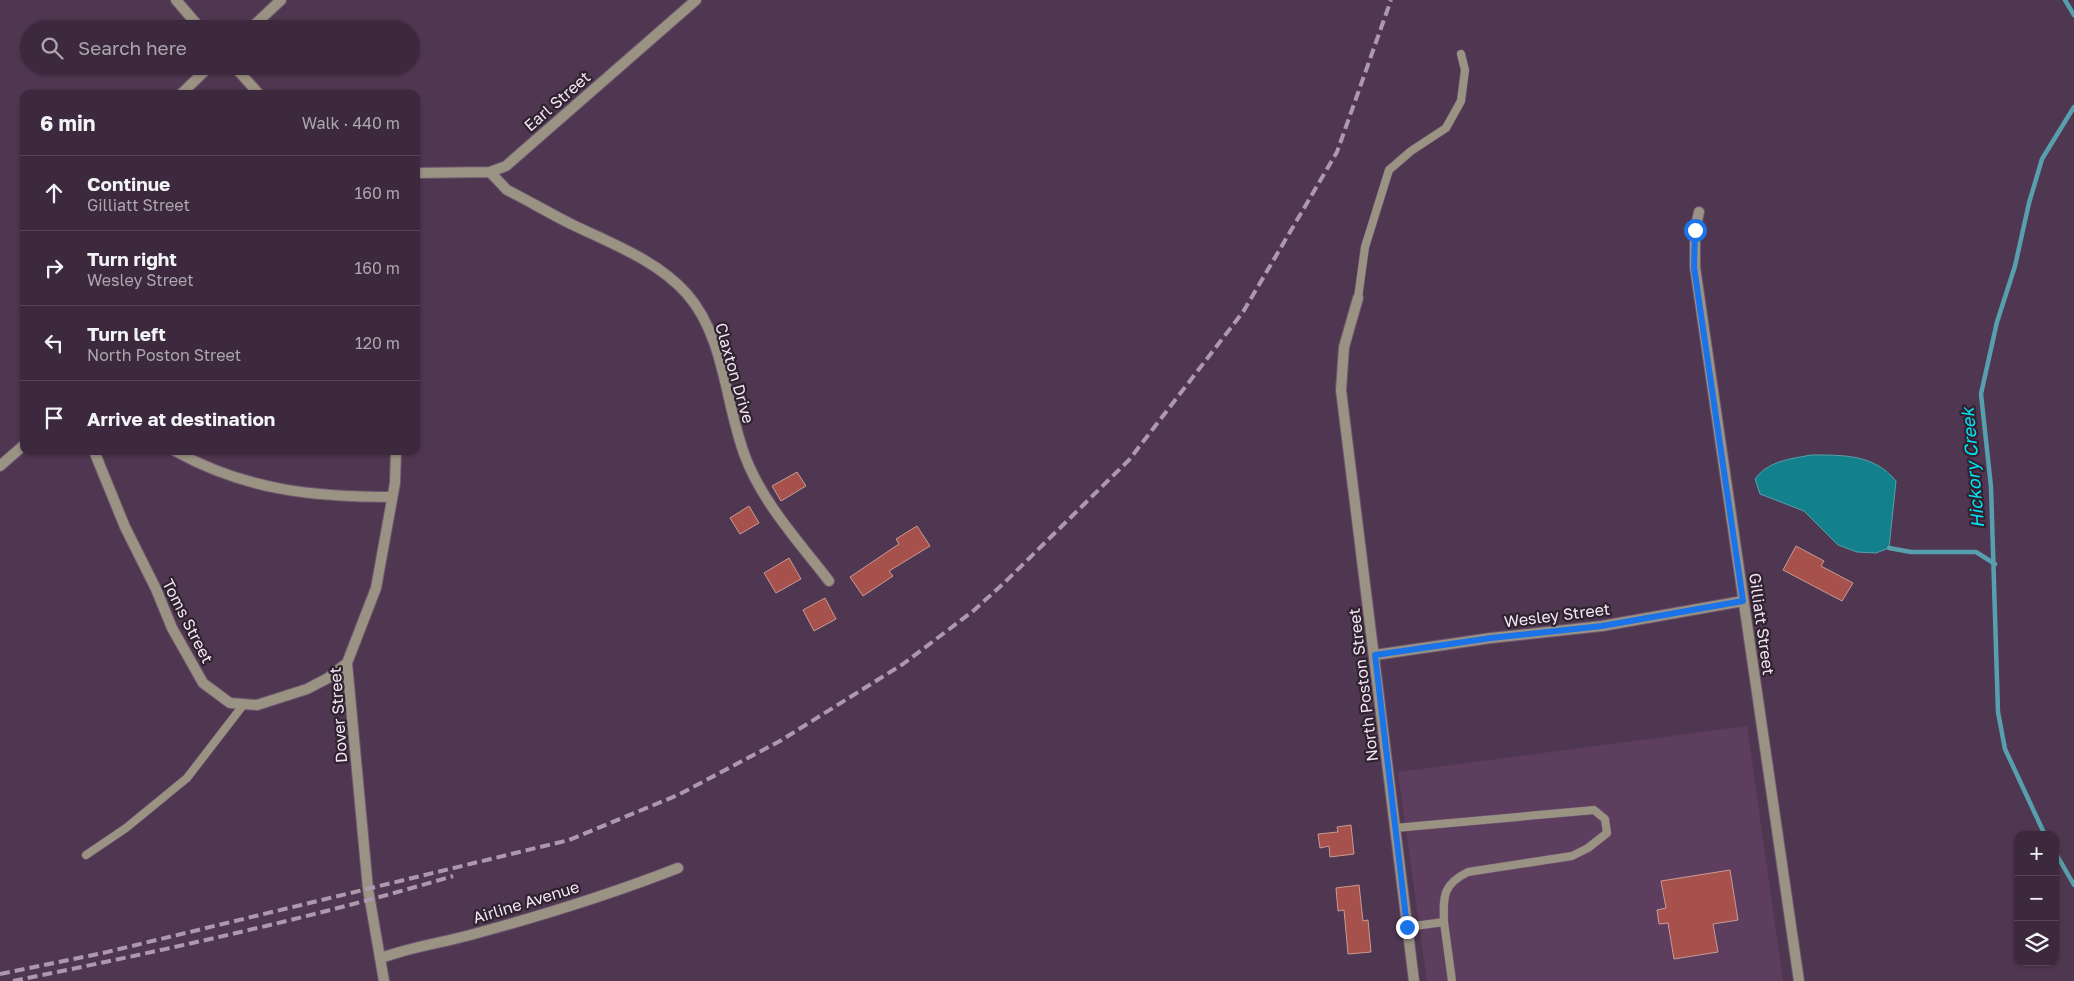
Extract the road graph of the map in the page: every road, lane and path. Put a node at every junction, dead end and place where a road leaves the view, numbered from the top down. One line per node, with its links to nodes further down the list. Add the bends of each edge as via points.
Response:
1 (176, 0): 4 (street)
2 (281, 0): 5 (street)
3 (696, 0): 11 (street, Earl Street, via 506,166)
4 (193, 20)
5 (260, 20)
6 (1461, 54): 14 (lane, via 1465,70 1461,101 1446,128 1389,170 1365,247)
7 (201, 75): 9 (street)
8 (242, 75): 10 (street)
9 (185, 90)
10 (255, 90)
11 (490, 172): 12 (street, Earl Street); 21 (street, Claxton Drive, via 507,190 646,262 687,294 701,314 717,354 733,422 752,473)
12 (420, 173)
13 (1699, 212): 22 (street, Gilliatt Street, via 1694,267)
14 (1358, 298): 23 (street, North Poston Street, via 1344,347 1341,390)
15 (20, 448): 19 (street)
16 (96, 455): 25 (street, Toms Street, via 172,628 203,683 230,704)
17 (183, 455): 20 (street, via 226,476 283,491 342,497)
18 (396, 455): 20 (street, Dover Street)
19 (0, 466)
20 (392, 497): 24 (street, Dover Street, via 376,588)
21 (828, 581)
22 (1743, 601): 23 (street, Wesley Street, via 1602,626); 35 (street, Gilliatt Street)
23 (1375, 655): 26 (street, North Poston Street)
24 (347, 663): 25 (street, Toms Street, via 308,690 257,705); 31 (street, Dover Street, via 368,889)
25 (244, 704): 27 (lane, via 187,778 126,828)
26 (1395, 828): 29 (lane, via 1594,810 1605,820 1607,833 1572,856 1468,872 1454,879 1445,892); 30 (street, North Poston Street)
27 (86, 855)
28 (678, 868): 31 (street, Airline Avenue, via 527,920)
29 (1444, 922): 30 (lane); 34 (lane)
30 (1407, 927): 33 (street, North Poston Street)
31 (381, 958): 32 (street, Dover Street)
32 (384, 981)
33 (1414, 981)
34 (1452, 981)
35 (1798, 981)

